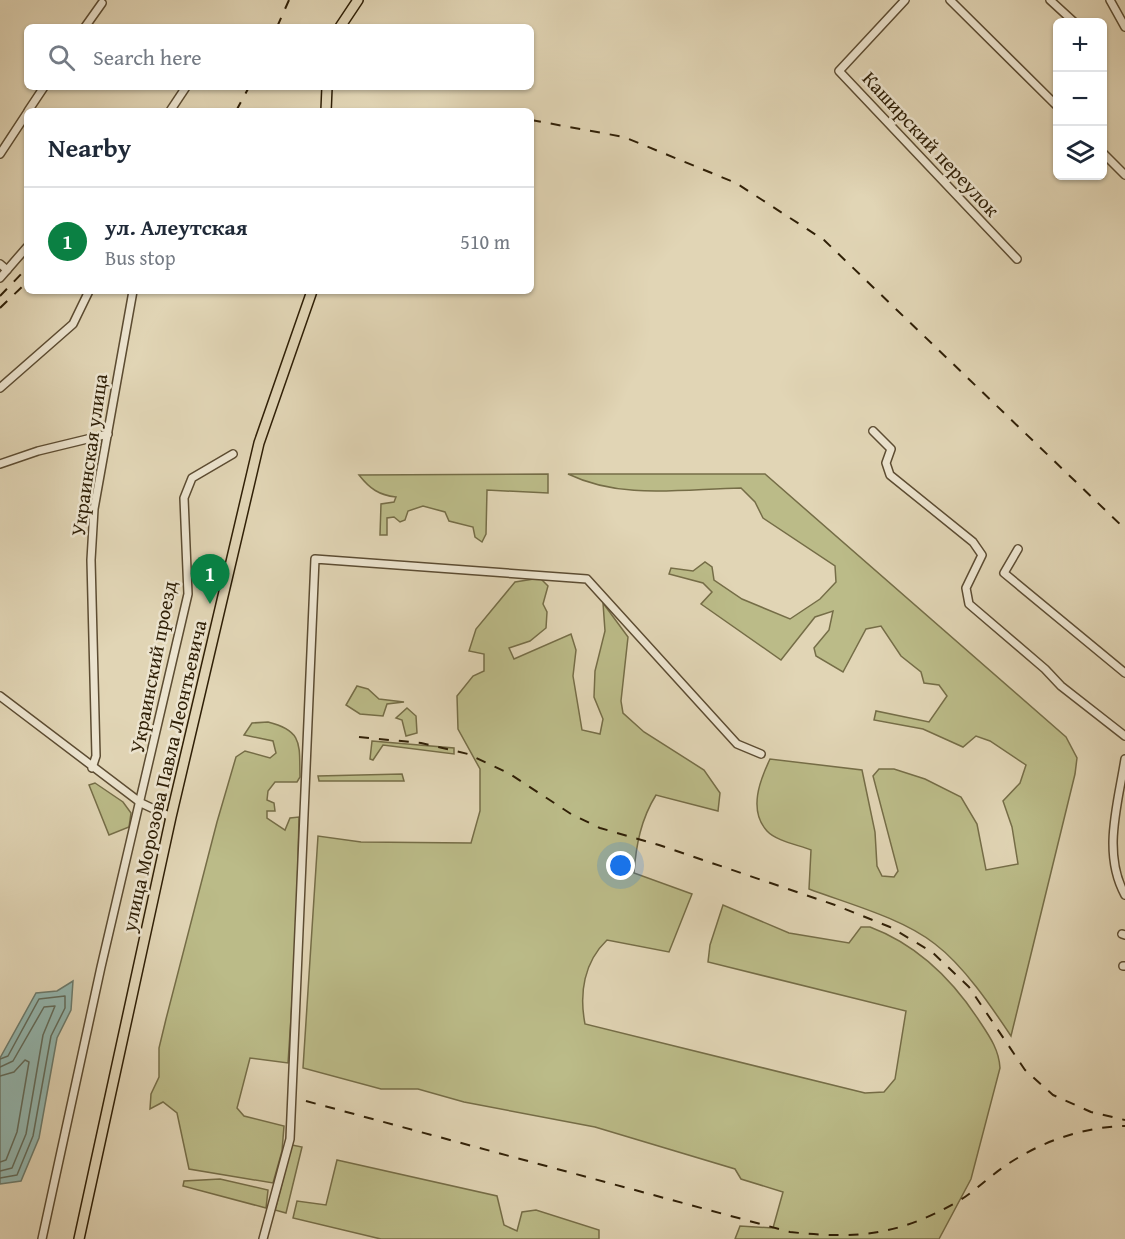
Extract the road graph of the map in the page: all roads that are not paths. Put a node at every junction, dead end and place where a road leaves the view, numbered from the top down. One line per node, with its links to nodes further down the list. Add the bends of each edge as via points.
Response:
1 (358, 0): 9 (main road)
2 (905, 0): 23 (street, Каширский переулок, via 839,71)
3 (950, 0): 14 (street)
4 (1050, 0): 7 (street)
5 (1110, 0): 10 (street)
6 (102, 3): 8 (street)
7 (1070, 18)
8 (87, 24)
9 (342, 24)
10 (1125, 27)
11 (42, 90): 15 (street)
12 (184, 90): 16 (street)
13 (327, 90): 17 (main road)
14 (1053, 102)
15 (31, 108)
16 (172, 108)
17 (326, 108)
18 (24, 118): 19 (street)
19 (0, 154)
20 (1107, 157): 21 (street)
21 (1125, 175)
22 (24, 251): 25 (street)
23 (1017, 259)
24 (0, 264): 25 (street)
25 (8, 270): 26 (street)
26 (0, 278)
27 (88, 294): 30 (street, via 73,324)
28 (132, 294): 32 (street, Украинская улица)
29 (311, 294): 43 (main road, улица Морозова Павла Леонтьевича, via 259,443)
30 (0, 388)
31 (873, 431): 38 (street, via 891,448 886,463 890,475 973,542 982,555 966,588 969,604 1061,686)
32 (108, 434): 34 (street); 41 (street, Украинская улица, via 94,509 91,560 96,756)
33 (233, 454): 42 (street, Украинский проезд, via 192,478 184,498 188,594)
34 (0, 464)
35 (1018, 549): 36 (street, via 1004,573)
36 (1125, 673)
37 (0, 696): 41 (street)
38 (1125, 736)
39 (761, 754): 47 (street, via 737,744 587,579 315,559 290,1139)
40 (1125, 759): 44 (street, via 1112,856)
41 (92, 768): 42 (street)
42 (141, 803): 43 (street); 45 (street, Украинский проезд)
43 (171, 817): 46 (main road, улица Морозова Павла Леонтьевича)
44 (1125, 895)
45 (42, 1239)
46 (79, 1239)
47 (263, 1239)

